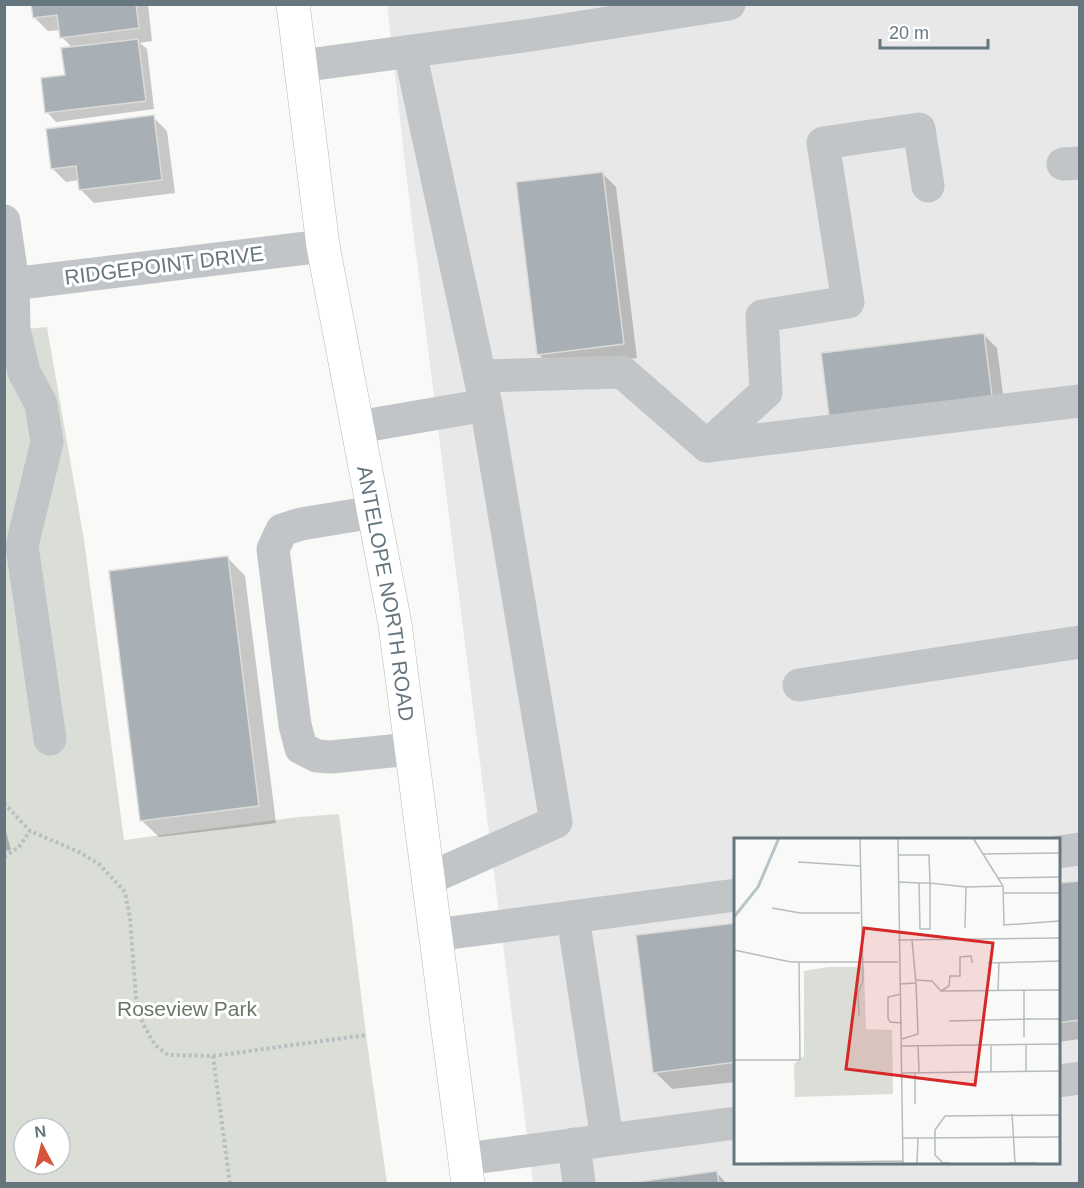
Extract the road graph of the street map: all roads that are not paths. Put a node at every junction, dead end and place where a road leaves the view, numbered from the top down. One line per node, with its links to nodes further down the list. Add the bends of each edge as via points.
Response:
1 (293, 4): 4 (main road, ANTELOPE NORTH ROAD)
2 (729, 4): 3 (street)
3 (410, 52): 4 (street); 9 (street)
4 (300, 66): 7 (main road, ANTELOPE NORTH ROAD)
5 (928, 186): 12 (street, via 919,129 823,143 848,302 762,316 766,392)
6 (4, 221): 8 (street)
7 (322, 246): 8 (street, RIDGEPOINT DRIVE); 11 (main road, ANTELOPE NORTH ROAD)
8 (9, 284): 16 (street, via 24,372 40,404 47,442 22,546)
9 (483, 391): 11 (street); 12 (street, via 622,372); 20 (street, via 556,822)
10 (1080, 401): 12 (street)
11 (358, 427): 13 (main road, ANTELOPE NORTH ROAD)
12 (706, 446)
13 (374, 512): 17 (main road, ANTELOPE NORTH ROAD, via 395,624); 17 (street, via 282,530 273,549 295,724 301,748 317,756)
14 (1080, 642): 15 (street)
15 (800, 685)
16 (50, 739)
17 (411, 749): 20 (main road, ANTELOPE NORTH ROAD)
18 (1080, 849): 19 (street)
19 (1060, 852)
20 (428, 879): 23 (main road, ANTELOPE NORTH ROAD)
21 (734, 895): 22 (street)
22 (573, 917): 23 (street); 27 (street)
23 (435, 935): 29 (main road, ANTELOPE NORTH ROAD)
24 (1080, 1078): 25 (street)
25 (1060, 1081)
26 (734, 1123): 27 (street)
27 (607, 1140): 28 (street)
28 (574, 1144): 29 (street); 30 (street)
29 (466, 1171)
30 (579, 1184)

